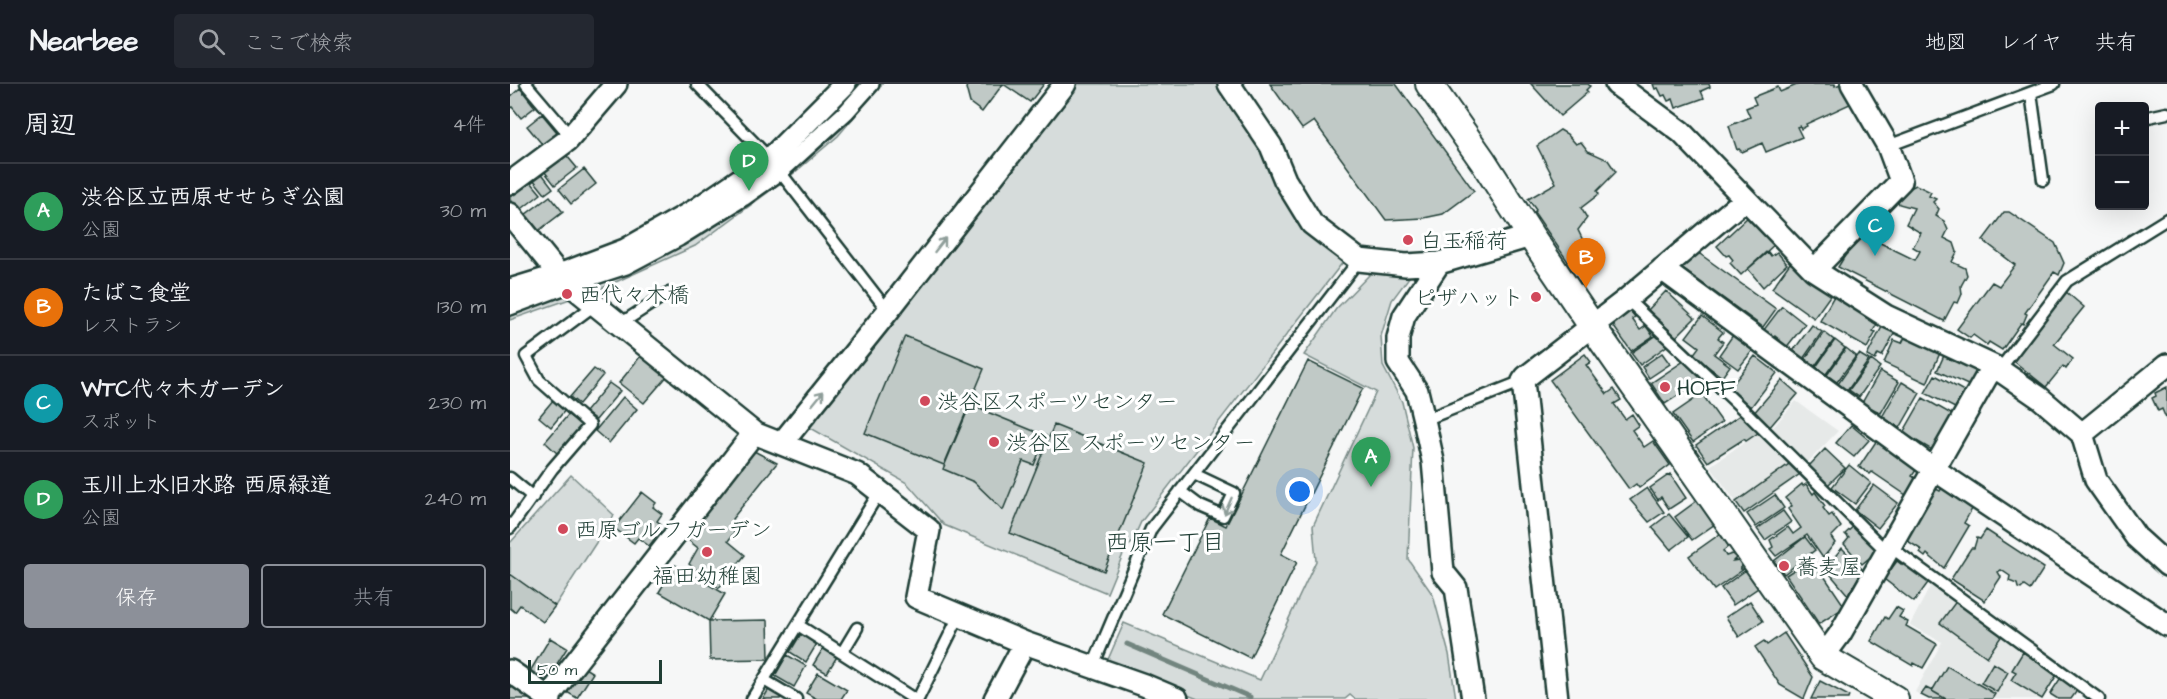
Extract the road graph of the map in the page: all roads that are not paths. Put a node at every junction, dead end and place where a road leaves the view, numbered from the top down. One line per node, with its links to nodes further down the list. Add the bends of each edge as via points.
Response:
1 (526, 84): 15 (lane)
2 (616, 84): 15 (street)
3 (697, 84): 17 (lane)
4 (845, 84): 17 (street)
5 (872, 84): 17 (street, via 846,112)
6 (1065, 84): 34 (street, one-way to 6)
7 (1229, 84): 24 (street, via 1272,146 1285,180 1312,224)
8 (1429, 84): 23 (street)
9 (1616, 84): 20 (street, via 1681,132)
10 (1852, 84): 16 (street)
11 (2054, 84): 12 (lane)
12 (2031, 93): 16 (lane); 18 (lane)
13 (2167, 113): 14 (lane)
14 (2149, 117)
15 (571, 137): 19 (street)
16 (1888, 146): 27 (street, via 1901,181)
17 (775, 165): 28 (street, via 625,250); 34 (lane)
18 (2043, 180)
19 (510, 183)
20 (1744, 200): 26 (street); 27 (street)
21 (510, 213): 28 (street)
22 (2167, 219): 38 (lane, via 2067,281 2003,365)
23 (1531, 236): 25 (street); 36 (street)
24 (1359, 260): 25 (street, via 1406,265); 45 (lane)
25 (1440, 263): 40 (street, via 1414,298 1398,338 1398,362 1417,391)
26 (1662, 269): 31 (street); 44 (street)
27 (1814, 270): 38 (street, via 1886,316)
28 (565, 279): 29 (street); 32 (street); 33 (street)
29 (510, 290)
30 (668, 293): 35 (lane)
31 (1627, 299): 36 (street); 51 (lane)
32 (596, 304): 35 (street); 49 (lane, via 525,356 539,380 590,425)
33 (510, 307)
34 (888, 310): 43 (street, one-way to 34)
35 (620, 324): 41 (street)
36 (1592, 326): 39 (street); 59 (street)
37 (2167, 365): 42 (street)
38 (1995, 367): 42 (street); 44 (street)
39 (1523, 381): 40 (lane); 71 (street)
40 (1425, 420): 70 (street, via 1433,461 1443,572 1456,588)
41 (754, 433): 43 (street); 64 (street)
42 (2082, 434): 52 (street, via 2096,480 2136,537)
43 (782, 443): 47 (street, via 857,474)
44 (1935, 470): 51 (street); 55 (street)
45 (1194, 474): 48 (lane); 48 (lane, one-way to 48, via 1234,493 1223,516)
46 (510, 478): 49 (lane)
47 (880, 491): 53 (street, via 929,530 916,597); 54 (lane)
48 (1180, 491): 60 (lane, via 1151,529)
49 (534, 497): 50 (lane)
50 (510, 528)
51 (1888, 549): 59 (street); 73 (lane)
52 (2167, 565)
53 (959, 616): 57 (street); 67 (lane)
54 (798, 625): 58 (lane); 62 (lane)
55 (2167, 625)
56 (857, 628): 58 (lane)
57 (1025, 643): 60 (street); 68 (street)
58 (842, 653): 67 (lane)
59 (1823, 657): 72 (street)
60 (1092, 668): 63 (street)
61 (510, 670): 64 (street)
62 (764, 680): 65 (lane); 66 (lane)
63 (1141, 692): 69 (street)
64 (548, 699)
65 (752, 699)
66 (796, 699)
67 (916, 699)
68 (995, 699)
69 (1177, 699)
70 (1473, 699)
71 (1557, 699)
72 (1895, 699)
73 (2098, 699)

